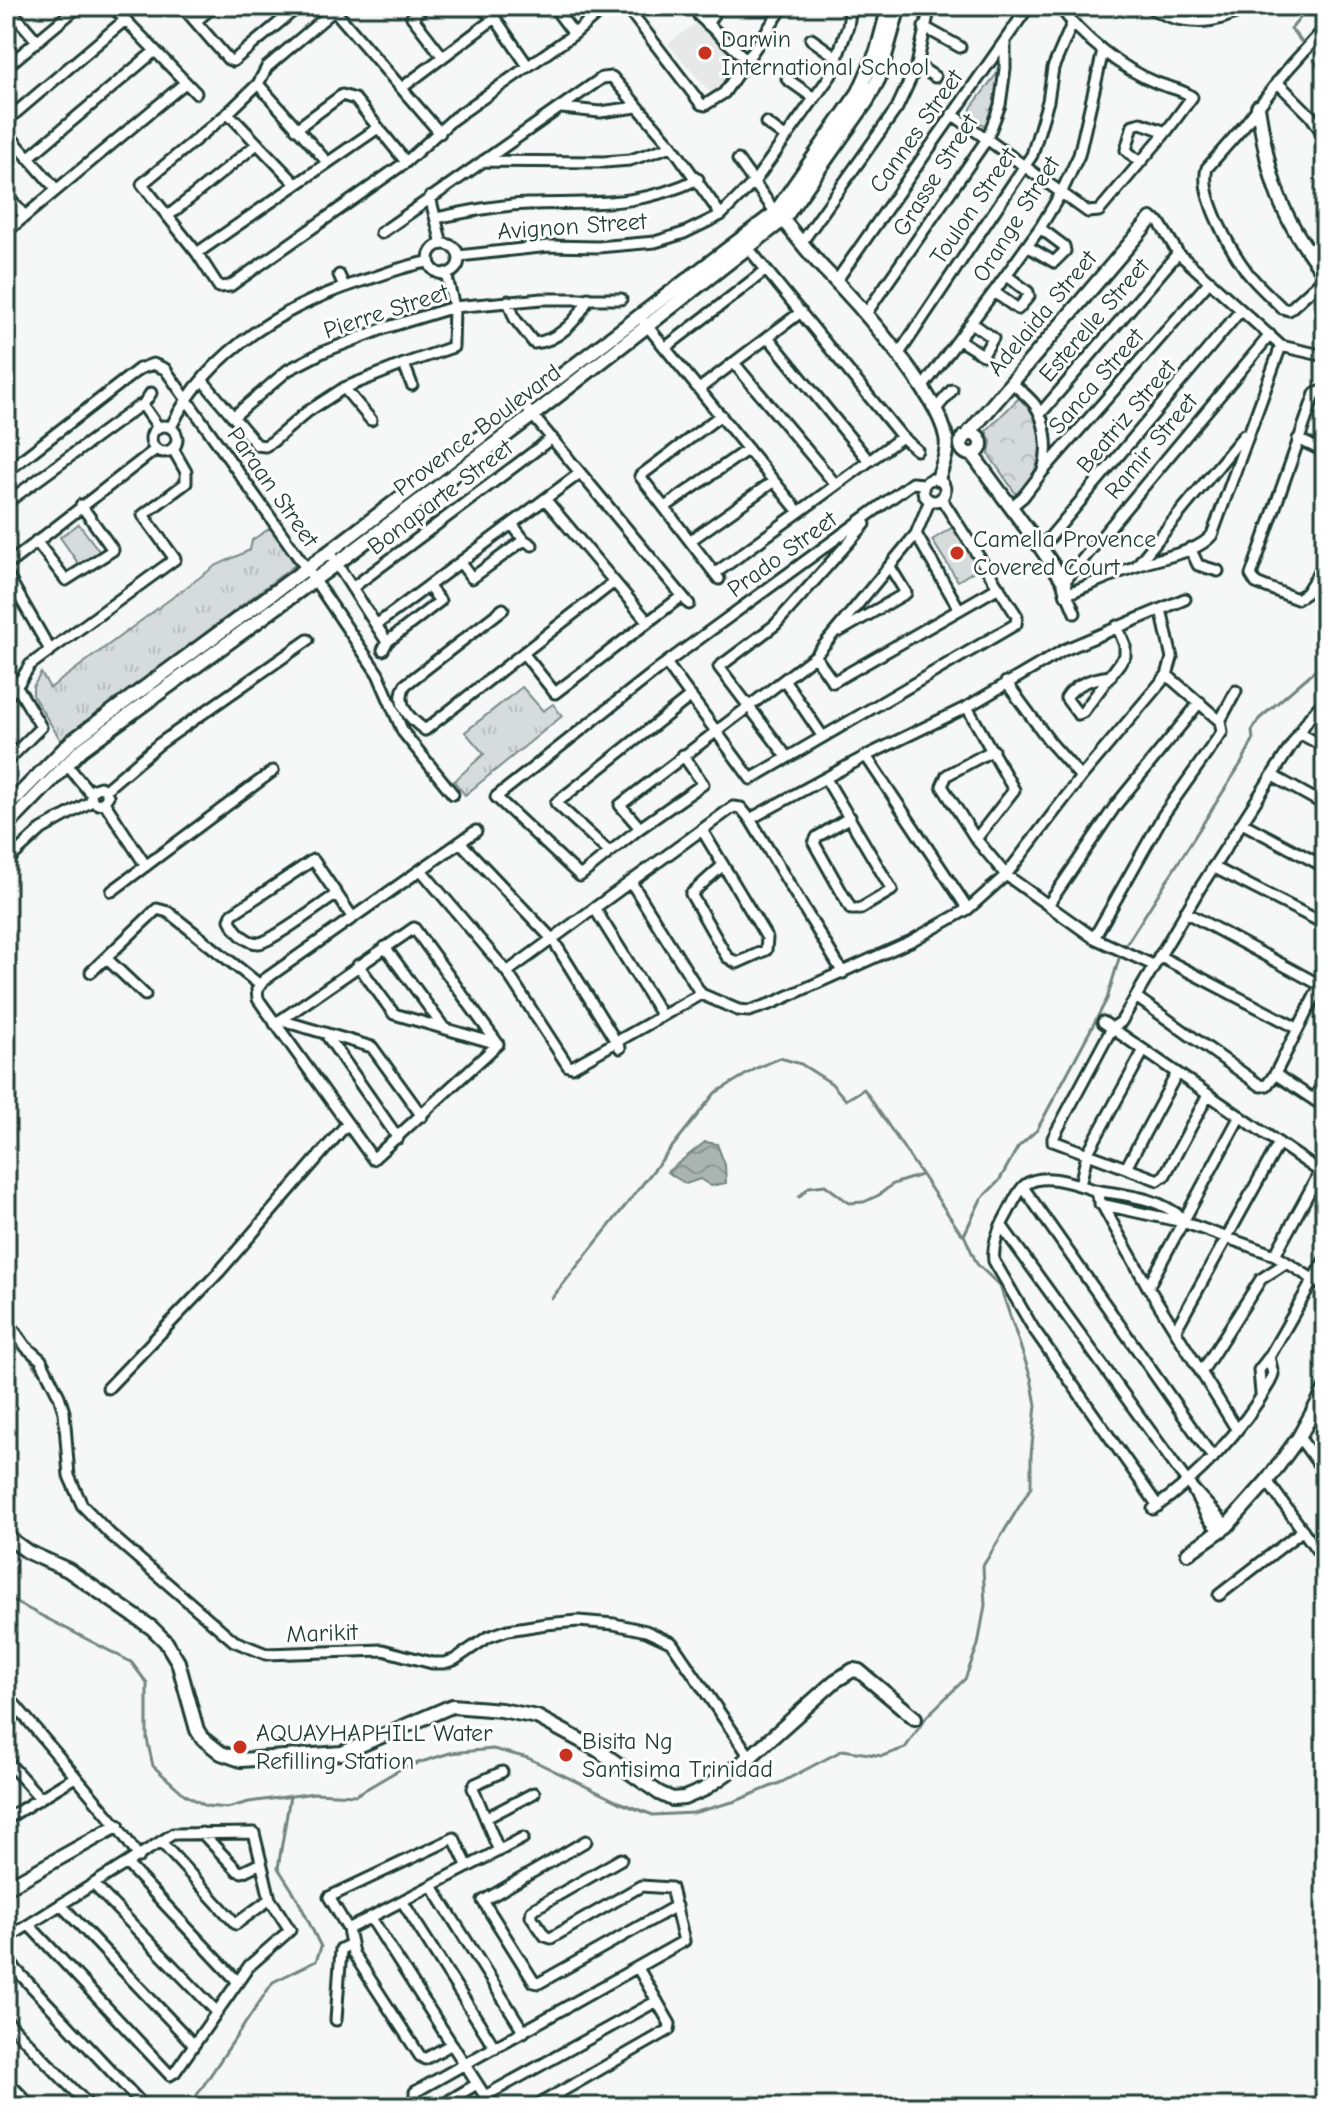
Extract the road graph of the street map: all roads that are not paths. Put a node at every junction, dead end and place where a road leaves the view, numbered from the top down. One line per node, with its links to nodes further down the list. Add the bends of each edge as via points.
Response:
1 (7, 6): 33 (street)
2 (79, 6): 33 (street)
3 (112, 6): 25 (street)
4 (182, 6): 26 (street)
5 (214, 6): 26 (street)
6 (299, 6): 26 (street, via 233,61)
7 (425, 6): 38 (street, via 412,17)
8 (478, 6): 24 (street)
9 (553, 6): 31 (street)
10 (606, 6): 31 (street)
11 (626, 6): 40 (street, via 701,104 724,93)
12 (696, 6): 27 (street)
13 (719, 6): 27 (street)
14 (784, 6): 40 (street)
15 (851, 6): 39 (street, Avignon Street)
16 (889, 6): 86 (street, Provence Boulevard, via 859,92)
17 (899, 6): 86 (street, Provence Boulevard, via 873,89)
18 (930, 6): 29 (street)
19 (1029, 6): 34 (street, Cannes Street)
20 (1059, 6): 28 (street)
21 (1148, 6): 22 (street, via 1194,22 1219,19)
22 (1247, 6)
23 (337, 8): 48 (street, via 267,67); 49 (street)
24 (495, 18): 38 (street); 42 (street)
25 (125, 20): 36 (street); 57 (street)
26 (196, 21)
27 (707, 24): 40 (street)
28 (1072, 24): 37 (street); 75 (street, Toulon Street, via 1053,68 1040,133)
29 (924, 27): 35 (street); 41 (street)
30 (1325, 28): 46 (street)
31 (574, 34): 42 (street)
32 (811, 39): 39 (street)
33 (37, 41): 43 (street)
34 (1005, 43): 56 (street, Cannes Street); 66 (street, Grasse Street, via 1000,105)
35 (960, 47)
36 (155, 51): 47 (street); 69 (street)
37 (1103, 51): 62 (street, via 1156,83 1190,94); 80 (street, Orange Street, via 1079,155)
38 (443, 57): 49 (street)
39 (838, 58): 51 (street, Avignon Street)
40 (747, 60)
41 (917, 65): 44 (street); 92 (street, via 897,108)
42 (528, 66): 63 (street)
43 (6, 67)
44 (935, 77)
45 (787, 79): 51 (street)
46 (1277, 82): 53 (street); 65 (street)
47 (185, 83): 50 (street); 79 (street)
48 (258, 84): 55 (street); 60 (street)
49 (403, 87): 63 (street)
50 (196, 93)
51 (814, 98): 64 (street, Avignon Street)
52 (637, 107): 54 (street, via 600,112); 54 (street, via 612,77 602,78); 68 (street)
53 (1258, 107): 104 (street, via 1271,179 1285,215); 104 (street, via 1207,168 1204,177 1217,219 1248,274 1282,308 1297,305)
54 (562, 108): 71 (street)
55 (228, 113): 67 (street); 85 (street, via 142,184)
56 (952, 114): 66 (street); 105 (street, Cannes Street)
57 (6, 121)
58 (766, 123): 64 (street)
59 (378, 128): 60 (street, via 355,99 342,95); 72 (street); 73 (street)
60 (296, 129): 72 (street)
61 (6, 132): 69 (street)
62 (1166, 132): 74 (street); 74 (street, via 1133,125 1126,150)
63 (440, 133): 73 (street)
64 (785, 137): 77 (street, Avignon Street)
65 (1325, 137)
66 (987, 139): 75 (street); 115 (street, Grasse Street)
67 (257, 144): 78 (street); 85 (street)
68 (672, 146): 71 (street, via 630,160); 76 (street)
69 (28, 158): 79 (street)
70 (738, 160): 77 (street)
71 (483, 161): 82 (street)
72 (327, 162): 78 (street)
73 (406, 162): 96 (street, via 230,286 219,287)
74 (1140, 163): 80 (street, via 1094,213)
75 (1025, 166): 80 (street); 124 (street, Toulon Street)
76 (698, 179): 83 (street); 87 (street, via 645,199 525,204)
77 (754, 182): 83 (street, Avignon Street); 86 (street)
78 (295, 183): 96 (street)
79 (56, 189): 84 (street)
80 (1061, 193): 89 (street, Orange Street)
81 (6, 195): 84 (street)
82 (430, 197): 87 (street); 91 (street)
83 (721, 215): 98 (street, Avignon Street, via 655,242)
84 (25, 216): 90 (street)
85 (168, 216): 96 (street)
86 (779, 217): 92 (street); 95 (street, Provence Boulevard); 116 (street, Provence Boulevard)
87 (436, 218): 93 (street)
88 (1151, 219): 97 (street, via 1159,222); 128 (street, Adelaida Street)
89 (1040, 228): 94 (street, Orange Street); 94 (street, via 1065,251 1054,262)
90 (6, 232)
91 (381, 233)
92 (802, 242): 105 (street)
93 (442, 244): 98 (street, via 453,246); 99 (street, via 431,250)
94 (1027, 246): 103 (street, Orange Street)
95 (749, 249): 100 (street); 116 (street, Provence Boulevard)
96 (197, 253)
97 (1178, 253): 106 (street); 140 (street, Esterelle Street)
98 (459, 256): 101 (street, via 455,269)
99 (429, 262): 101 (street, via 437,272); 107 (street)
100 (766, 270): 114 (street); 122 (street)
101 (446, 273): 112 (street)
102 (339, 275): 107 (street)
103 (1006, 275): 108 (street, Orange Street); 108 (street, via 1029,296 1018,309)
104 (1325, 276)
105 (837, 280): 115 (street)
106 (1210, 281): 113 (street); 158 (street, Sanca Street)
107 (344, 286): 127 (street, via 269,322 213,358)
108 (994, 292): 117 (street, Orange Street)
109 (588, 298): 110 (street, Pierre Street); 111 (street, Pierre Street); 111 (street, via 567,327 547,342 534,343)
110 (621, 299)
111 (508, 301): 112 (street, Pierre Street)
112 (454, 307): 126 (street, via 453,347); 142 (street, Pierre Street, via 323,352 288,370)
113 (1241, 310): 118 (street); 178 (street, Beatriz Street)
114 (801, 312): 119 (street); 147 (street)
115 (865, 315): 124 (street)
116 (644, 322): 122 (street); 139 (street, Provence Boulevard)
117 (972, 323): 120 (street, Orange Street); 120 (street, via 993,338 983,355)
118 (1270, 335): 121 (street); 195 (street, Ramir Street)
119 (768, 337): 125 (street); 157 (street)
120 (959, 340): 131 (street, Orange Street)
121 (1281, 346): 123 (street); 146 (street)
122 (665, 348): 132 (street)
123 (1323, 352)
124 (898, 355): 131 (street)
125 (734, 363): 132 (street); 164 (street)
126 (404, 364): 129 (street); 130 (street)
127 (203, 381): 136 (street); 142 (street)
128 (1012, 383): 140 (street); 150 (street, Adelaida Street)
129 (412, 385)
130 (344, 388): 142 (street, via 265,446 257,445); 143 (street)
131 (922, 388): 138 (street)
132 (699, 389): 141 (street)
133 (952, 390): 138 (street)
134 (1325, 390): 149 (street, via 1315,394)
135 (151, 393): 137 (street)
136 (187, 399): 145 (street); 159 (street, Paraan Street, via 165,369 148,365); 190 (street, Paraan Street)
137 (142, 406): 144 (street); 168 (street)
138 (936, 409): 151 (street)
139 (529, 410): 148 (street); 180 (street, Provence Boulevard)
140 (1040, 414): 158 (street, via 1048,452)
141 (721, 415): 154 (street); 171 (street, via 640,476)
142 (233, 417)
143 (371, 420)
144 (158, 427): 145 (street); 152 (street, via 151,438)
145 (171, 427): 153 (street, via 178,435)
146 (1249, 429): 179 (street, via 1212,535); 185 (street)
147 (902, 437): 155 (street); 157 (street)
148 (552, 438): 160 (street); 194 (street, Bonaparte Street)
149 (1298, 439): 156 (street); 183 (street, via 1251,575 1256,583 1297,599)
150 (964, 440): 151 (street); 170 (street, via 974,435 980,442 972,454)
151 (947, 444): 161 (street)
152 (156, 449): 153 (street); 169 (street)
153 (173, 449): 181 (street, via 188,479 139,518)
154 (748, 449): 162 (street); 171 (street)
155 (917, 450)
156 (1325, 452)
157 (869, 461): 164 (street)
158 (1043, 471): 170 (street, Sanca Street)
159 (6, 472)
160 (580, 473): 166 (street); 201 (street, via 686,600)
161 (938, 479): 163 (street); 165 (street, via 945,488)
162 (774, 481): 173 (street); 176 (street)
163 (924, 484): 167 (street); 172 (street, Prado Street, via 912,483)
164 (836, 485): 173 (street)
165 (941, 498): 167 (street); 193 (street)
166 (545, 499): 174 (street); 191 (street)
167 (930, 500): 175 (street)
168 (6, 503)
169 (81, 505): 177 (street); 177 (street, via 113,550 66,580)
170 (1012, 506): 178 (street)
171 (665, 507): 176 (street)
172 (877, 509): 209 (street, Prado Street); 221 (street, via 775,625 719,667)
173 (799, 512): 176 (street, via 718,576)
174 (512, 524): 182 (street); 182 (street, via 528,542 472,578)
175 (916, 534): 186 (street); 198 (street)
176 (691, 540)
177 (36, 541): 184 (street)
178 (1041, 548): 195 (street)
179 (1190, 548): 185 (street); 188 (street, via 1198,565)
180 (332, 558): 190 (street, Provence Boulevard); 194 (street)
181 (175, 559): 187 (street); 206 (street)
182 (460, 562): 192 (street)
183 (1325, 563)
184 (6, 566)
185 (1137, 566): 195 (street)
186 (890, 567): 204 (street); 204 (street, via 906,593)
187 (182, 569)
188 (1218, 571)
189 (6, 573): 206 (street)
190 (310, 574): 227 (street, Provence Boulevard); 240 (street, Paraan Street, via 378,674 403,732)
191 (614, 582): 201 (street); 207 (street)
192 (428, 586): 202 (street); 202 (street, via 444,605 385,646)
193 (999, 587): 198 (street); 226 (street, via 1017,616 1016,624)
194 (352, 588): 202 (street)
195 (1065, 588): 200 (street)
196 (1185, 599): 199 (street)
197 (503, 609): 207 (street, via 410,680 402,692 405,711 425,730)
198 (959, 609): 208 (street, via 833,682)
199 (1161, 609): 203 (street); 211 (street, via 1172,658)
200 (1075, 613)
201 (648, 622): 207 (street, via 555,693)
202 (376, 625)
203 (1117, 626): 212 (street, via 1125,656); 214 (street)
204 (834, 634): 208 (street)
205 (308, 640): 239 (street, via 159,744)
206 (50, 650): 215 (street, via 30,665)
207 (523, 653)
208 (815, 656): 213 (street)
209 (666, 663): 217 (street); 254 (street, Prado Street, via 496,797 580,876)
210 (6, 668): 215 (street)
211 (1167, 675): 220 (street); 237 (street)
212 (1111, 676): 212 (street, via 1090,679 1068,693 1078,714)
213 (785, 681): 221 (street); 226 (street)
214 (1006, 682): 222 (street); 237 (street)
215 (17, 686): 218 (street); 233 (street, via 44,732)
216 (1236, 691): 223 (street)
217 (691, 696): 224 (street); 254 (street, via 556,803)
218 (6, 697)
219 (1325, 700): 225 (street)
220 (1200, 702): 223 (street); 265 (street, via 1116,805)
221 (750, 705): 224 (street); 232 (street)
222 (967, 707): 229 (street); 231 (street)
223 (1220, 721): 271 (street, via 1222,732 1164,814)
224 (716, 730): 230 (street); 232 (street, via 751,779)
225 (1299, 733): 228 (street); 236 (street)
226 (823, 737): 232 (street)
227 (77, 746): 234 (street, Provence Boulevard); 244 (street, Provence Boulevard)
228 (1325, 747)
229 (993, 750): 252 (street, via 1014,790); 252 (street, via 947,775 942,786)
230 (683, 755): 249 (street, via 620,805); 249 (street, via 703,784)
231 (866, 756): 238 (street); 267 (street)
232 (787, 757)
233 (6, 762)
234 (67, 765): 241 (street); 248 (street, Provence Boulevard)
235 (273, 771): 256 (street)
236 (1273, 776): 243 (street); 247 (street)
237 (1081, 777): 261 (street)
238 (826, 779): 245 (street); 246 (street)
239 (105, 790): 241 (street, via 97,788); 242 (street)
240 (453, 794)
241 (91, 798): 242 (street); 255 (street, via 42,829)
242 (104, 802): 256 (street)
243 (1325, 805)
244 (6, 808)
245 (850, 817): 245 (street, via 892,890 860,909 851,909 814,843)
246 (750, 819): 250 (street, via 733,807); 279 (street)
247 (1242, 823): 258 (street); 259 (street)
248 (6, 827)
249 (640, 828): 254 (street)
250 (702, 830): 257 (street); 262 (street)
251 (476, 831): 253 (street)
252 (976, 839): 261 (street)
253 (460, 842): 260 (street); 272 (street)
254 (609, 852)
255 (6, 862)
256 (146, 866): 263 (street)
257 (722, 866): 257 (street, via 768,944 766,950 737,963 727,957 691,894)
258 (1213, 867): 268 (street); 270 (street)
259 (1325, 867)
260 (421, 870): 269 (street); 278 (street)
261 (1006, 875): 265 (street); 267 (street)
262 (631, 882): 266 (street); 282 (street)
263 (112, 891)
264 (337, 894): 264 (street, via 265,942 248,941 230,920 313,860); 269 (street)
265 (1048, 905): 271 (street)
266 (595, 909): 272 (street); 285 (street)
267 (968, 909): 279 (street)
268 (1185, 912): 275 (street); 280 (street)
269 (353, 918): 281 (street)
270 (1325, 924)
271 (1094, 938): 275 (street)
272 (553, 940): 278 (street); 293 (street)
273 (385, 947): 276 (street); 288 (street); 292 (street, via 415,929)
274 (106, 958): 277 (street); 281 (street, via 162,909); 283 (street)
275 (1156, 960): 284 (street); 290 (street)
276 (358, 965): 286 (street); 288 (street, via 394,1014)
277 (91, 972)
278 (507, 972): 293 (street, via 568,1066)
279 (843, 973): 282 (street, via 749,1011)
280 (1323, 980): 290 (street)
281 (260, 985): 286 (street, via 258,999)
282 (701, 994): 285 (street)
283 (145, 995)
284 (1136, 997): 289 (street); 296 (street, via 1261,1086)
285 (662, 1016): 293 (street)
286 (277, 1022): 291 (street); 303 (street)
287 (1103, 1022): 289 (street)
288 (444, 1028): 292 (street)
289 (1112, 1028): 294 (street); 306 (street, via 1053,1138)
290 (1297, 1028): 296 (street)
291 (325, 1033): 301 (street, via 372,1047); 304 (street)
292 (498, 1044): 301 (street)
293 (618, 1045)
294 (1144, 1050): 295 (street); 306 (street)
295 (1177, 1073): 298 (street); 307 (street)
296 (1275, 1074): 299 (street)
297 (1325, 1079): 299 (street)
298 (1208, 1095): 302 (street); 307 (street, via 1165,1175 1158,1180)
299 (1314, 1100): 300 (street)
300 (1325, 1107)
301 (422, 1116): 304 (street)
302 (1240, 1116): 305 (street); 313 (street)
303 (346, 1125): 304 (street, via 373,1159); 325 (street, via 219,1272)
304 (398, 1138)
305 (1279, 1143): 308 (street); 315 (street)
306 (1087, 1154): 307 (street); 309 (street)
307 (1126, 1168)
308 (1323, 1174): 316 (street)
309 (1080, 1185): 310 (street, via 1047,1179); 311 (street)
310 (1023, 1187): 314 (street); 329 (street)
311 (1094, 1190): 312 (street); 313 (street, via 1149,1198)
312 (1100, 1204): 313 (street); 320 (street)
313 (1184, 1220): 315 (street); 320 (street)
314 (1001, 1225): 332 (street); 332 (street, via 994,1261 1155,1508)
315 (1226, 1238): 316 (street); 323 (street)
316 (1275, 1255): 318 (street)
317 (1325, 1259): 319 (street)
318 (1286, 1263): 319 (street); 324 (street, via 1261,1279)
319 (1314, 1280): 321 (street); 327 (street, via 1269,1357 1273,1374 1267,1388)
320 (1148, 1287): 323 (street)
321 (1325, 1287)
322 (6, 1319): 341 (street, Marikit, via 41,1360 59,1396 69,1476 82,1505 234,1641 266,1654 383,1650 444,1663 508,1630 578,1621 624,1627 672,1643)
323 (1175, 1331): 324 (street)
324 (1201, 1373): 327 (street)
325 (108, 1388)
326 (1325, 1390): 328 (street)
327 (1237, 1430): 329 (street)
328 (1299, 1437): 330 (street); 331 (street)
329 (1213, 1458): 332 (street)
330 (1325, 1473)
331 (1267, 1481): 333 (street); 334 (street)
332 (1190, 1485): 333 (street, via 1207,1517)
333 (1223, 1528): 336 (street)
334 (1303, 1530): 337 (street); 338 (street)
335 (6, 1536): 341 (street, via 68,1570 152,1628 184,1676 197,1730 229,1757 342,1753 452,1706 537,1717 672,1799 703,1790)
336 (1188, 1553)
337 (1325, 1561)
338 (1219, 1595)
339 (6, 1694): 344 (street)
340 (915, 1718): 341 (street, via 853,1670)
341 (750, 1757)
342 (6, 1760): 346 (street)
343 (502, 1772): 347 (street, via 473,1786)
344 (75, 1777): 346 (street); 349 (street)
345 (534, 1793): 347 (street)
346 (40, 1798): 348 (street)
347 (486, 1818): 354 (street)
348 (6, 1819)
349 (117, 1826): 355 (street); 362 (street)
350 (202, 1833): 353 (street, via 173,1834); 357 (street, via 238,1871); 357 (street, via 254,1833)
351 (523, 1838): 354 (street)
352 (586, 1841): 366 (street, via 483,1901 534,1982)
353 (162, 1843): 355 (street); 363 (street, via 236,1924)
354 (499, 1851): 359 (street)
355 (139, 1857): 358 (street)
356 (621, 1859): 366 (street, via 532,1910 545,1936 551,1938 641,1886 671,1888)
357 (261, 1863): 363 (street)
358 (127, 1864): 360 (street); 374 (street)
359 (468, 1867): 361 (street); 369 (street, via 454,1838 331,1895)
360 (94, 1885): 365 (street); 376 (street)
361 (432, 1886): 364 (street); 379 (street)
362 (6, 1888)
363 (270, 1899): 374 (street, via 290,1930)
364 (402, 1901): 367 (street); 382 (street)
365 (61, 1905): 368 (street); 381 (street)
366 (676, 1906): 373 (street, via 684,1941)
367 (371, 1918): 369 (street); 380 (street)
368 (29, 1925): 370 (street); 381 (street, via 165,2072 175,2072)
369 (348, 1929): 371 (street)
370 (6, 1939)
371 (351, 1944): 378 (street, via 341,1949); 380 (street, via 420,2056 425,2059)
372 (6, 1959): 389 (street)
373 (638, 1968): 375 (street); 379 (street)
374 (238, 1982): 376 (street)
375 (657, 2001): 386 (street); 393 (street, via 669,2030)
376 (217, 2012): 381 (street)
377 (6, 2020): 388 (street)
378 (336, 2020)
379 (524, 2032): 382 (street)
380 (452, 2044): 383 (street)
381 (194, 2045)
382 (495, 2048): 383 (street)
383 (465, 2065): 385 (street); 390 (street, via 415,2092)
384 (6, 2080): 387 (street)
385 (477, 2084): 386 (street); 391 (street, via 450,2100)
386 (485, 2096): 392 (street)
387 (32, 2107)
388 (90, 2107)
389 (142, 2107)
390 (418, 2107)
391 (451, 2107)
392 (492, 2107)
393 (534, 2107)

